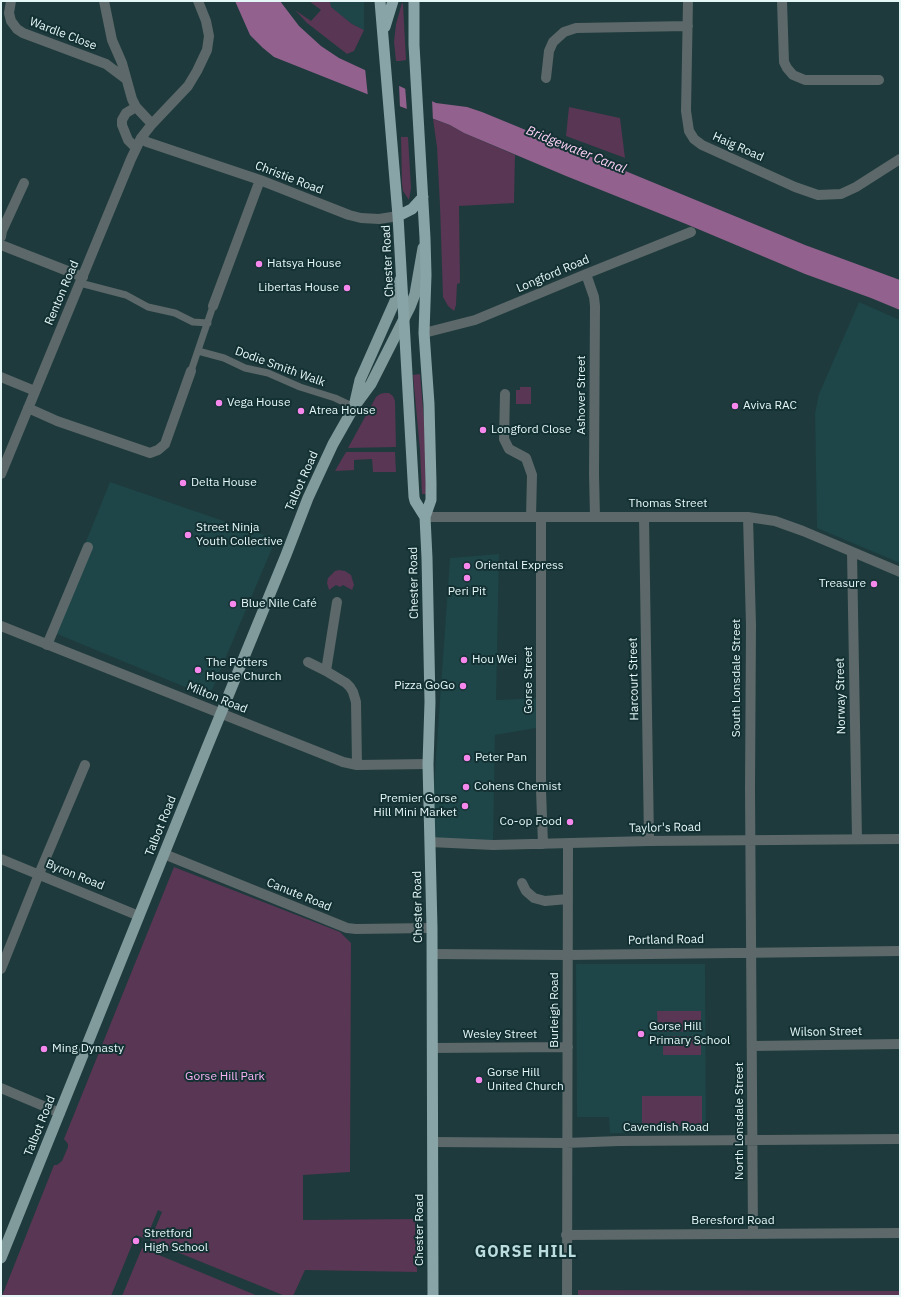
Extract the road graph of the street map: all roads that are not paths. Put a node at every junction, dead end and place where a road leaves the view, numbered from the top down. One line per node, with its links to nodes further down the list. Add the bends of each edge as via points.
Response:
1 (11, 1): 11 (street, Wardle Close, via 9,13 17,29 106,64)
2 (104, 1): 11 (street, Wardle Close, via 112,40)
3 (198, 1): 15 (street, Renton Road, via 209,36 207,50 188,86)
4 (380, 1): 10 (highway, Chester Road)
5 (393, 1): 10 (highway)
6 (414, 1): 21 (highway, Chester Road)
7 (688, 1): 9 (street, Haig Road)
8 (782, 1): 13 (street, via 784,62 793,75 805,80)
9 (688, 26): 12 (street, via 576,28 564,32 553,42 549,51); 18 (street, Haig Road, via 686,111 689,131 694,140 795,187 818,195 841,194)
10 (383, 33): 22 (highway, Chester Road)
11 (126, 78): 14 (street, Wardle Close)
12 (546, 78)
13 (879, 80)
14 (136, 107): 15 (street, Wardle Close); 17 (street, via 126,113 122,125 128,140)
15 (152, 124): 16 (street, Renton Road)
16 (141, 138): 17 (street, Renton Road); 19 (street, Christie Road)
17 (136, 148): 29 (street, Renton Road)
18 (900, 159)
19 (260, 180): 22 (street, Christie Road, via 361,218); 30 (street)
20 (24, 183): 24 (street)
21 (423, 197): 22 (highway, Christie Road, via 412,209); 25 (highway, Chester Road)
22 (398, 216): 27 (highway, Chester Road)
23 (691, 232): 28 (street, Longford Road)
24 (1, 238)
25 (425, 238): 31 (main road, Talbot Road, via 415,294); 33 (highway, Chester Road)
26 (1, 245): 29 (street)
27 (402, 274): 31 (highway, Chester Road); 40 (main road, Talbot Road, via 395,300 360,380)
28 (586, 274): 33 (street, Longford Road, via 475,320); 45 (street, Ashover Street, via 596,306)
29 (82, 280): 32 (street, via 126,295 148,307 175,313 193,322); 38 (street, Renton Road)
30 (213, 306): 32 (street)
31 (404, 320): 34 (highway, Chester Road); 40 (main road, Talbot Road, via 371,384)
32 (208, 323): 35 (street)
33 (424, 333): 34 (highway); 43 (highway, Chester Road, via 432,497)
34 (406, 348): 43 (highway, Chester Road, via 414,497)
35 (198, 351): 36 (street); 40 (street, Dodie Smith Walk, via 224,358 245,368 268,373)
36 (191, 371): 41 (street, via 164,444 150,453 57,421)
37 (1, 377): 38 (street)
38 (35, 391): 41 (street, Renton Road)
39 (505, 394): 44 (street, via 504,439 509,449 526,458 532,474)
40 (354, 407): 56 (main road, Talbot Road, via 333,444 308,498)
41 (28, 408): 42 (street, Renton Road)
42 (1, 474)
43 (425, 517): 44 (street, Thomas Street); 57 (highway, Chester Road, via 428,566)
44 (536, 517): 45 (street, Thomas Street); 65 (street, Gorse Street)
45 (595, 517): 46 (street, Thomas Street)
46 (644, 517): 47 (street, Thomas Street); 63 (street, Harcourt Street)
47 (748, 517): 49 (street, Thomas Street, via 775,521); 60 (street, South Lonsdale Street, via 751,626)
48 (88, 547): 53 (street)
49 (852, 553): 50 (street, Thomas Street); 61 (street, Norway Street)
50 (900, 572)
51 (337, 602): 55 (street)
52 (1, 626): 53 (street, Milton Road)
53 (47, 644): 56 (street, Milton Road)
54 (308, 662): 55 (street)
55 (326, 670): 59 (street, via 346,683 353,692 356,702)
56 (221, 713): 59 (street, Milton Road, via 343,762); 67 (main road, Talbot Road)
57 (428, 764): 59 (street, Milton Road); 64 (highway, Chester Road)
58 (85, 765): 69 (street)
59 (357, 765)
60 (750, 839): 61 (street, Taylor's Road); 63 (street, Taylor's Road); 75 (street, North Lonsdale Street)
61 (857, 839): 62 (street, Taylor's Road)
62 (900, 839)
63 (649, 840): 66 (street, Taylor's Road)
64 (430, 842): 65 (street, Taylor's Road); 73 (highway, Chester Road)
65 (543, 844): 66 (street, Taylor's Road)
66 (568, 844): 71 (street, Burleigh Road)
67 (164, 854): 72 (main road, Talbot Road); 73 (street, Canute Road, via 347,928)
68 (1, 859): 69 (street, Byron Road)
69 (39, 874): 72 (street, Byron Road); 78 (street)
70 (522, 883): 71 (street, via 534,898 545,901)
71 (568, 899): 77 (street, Burleigh Road)
72 (139, 916): 84 (main road, Talbot Road)
73 (432, 928): 76 (highway, Chester Road)
74 (900, 951): 75 (street, Portland Road)
75 (752, 953): 77 (street, Portland Road); 80 (street, North Lonsdale Street)
76 (432, 954): 77 (street, Portland Road); 82 (highway, Chester Road)
77 (567, 955): 81 (street, Burleigh Road)
78 (1, 969)
79 (900, 1044): 80 (street, Wilson Street)
80 (752, 1046): 86 (street, North Lonsdale Street)
81 (568, 1047): 82 (street, Wesley Street); 88 (street, Burleigh Road)
82 (432, 1048): 87 (highway, Chester Road)
83 (1, 1088): 84 (street)
84 (60, 1112): 92 (main road, Talbot Road)
85 (900, 1139): 86 (street, Cavendish Road)
86 (753, 1140): 88 (street, Cavendish Road); 90 (street, North Lonsdale Street)
87 (433, 1142): 88 (street, Cavendish Road); 93 (highway, Chester Road)
88 (566, 1143): 91 (street, Burleigh Road)
89 (900, 1233): 90 (street, Beresford Road)
90 (753, 1234): 91 (street, Beresford Road)
91 (566, 1235): 94 (street, Burleigh Road)
92 (1, 1258)
93 (433, 1296)
94 (567, 1296)

